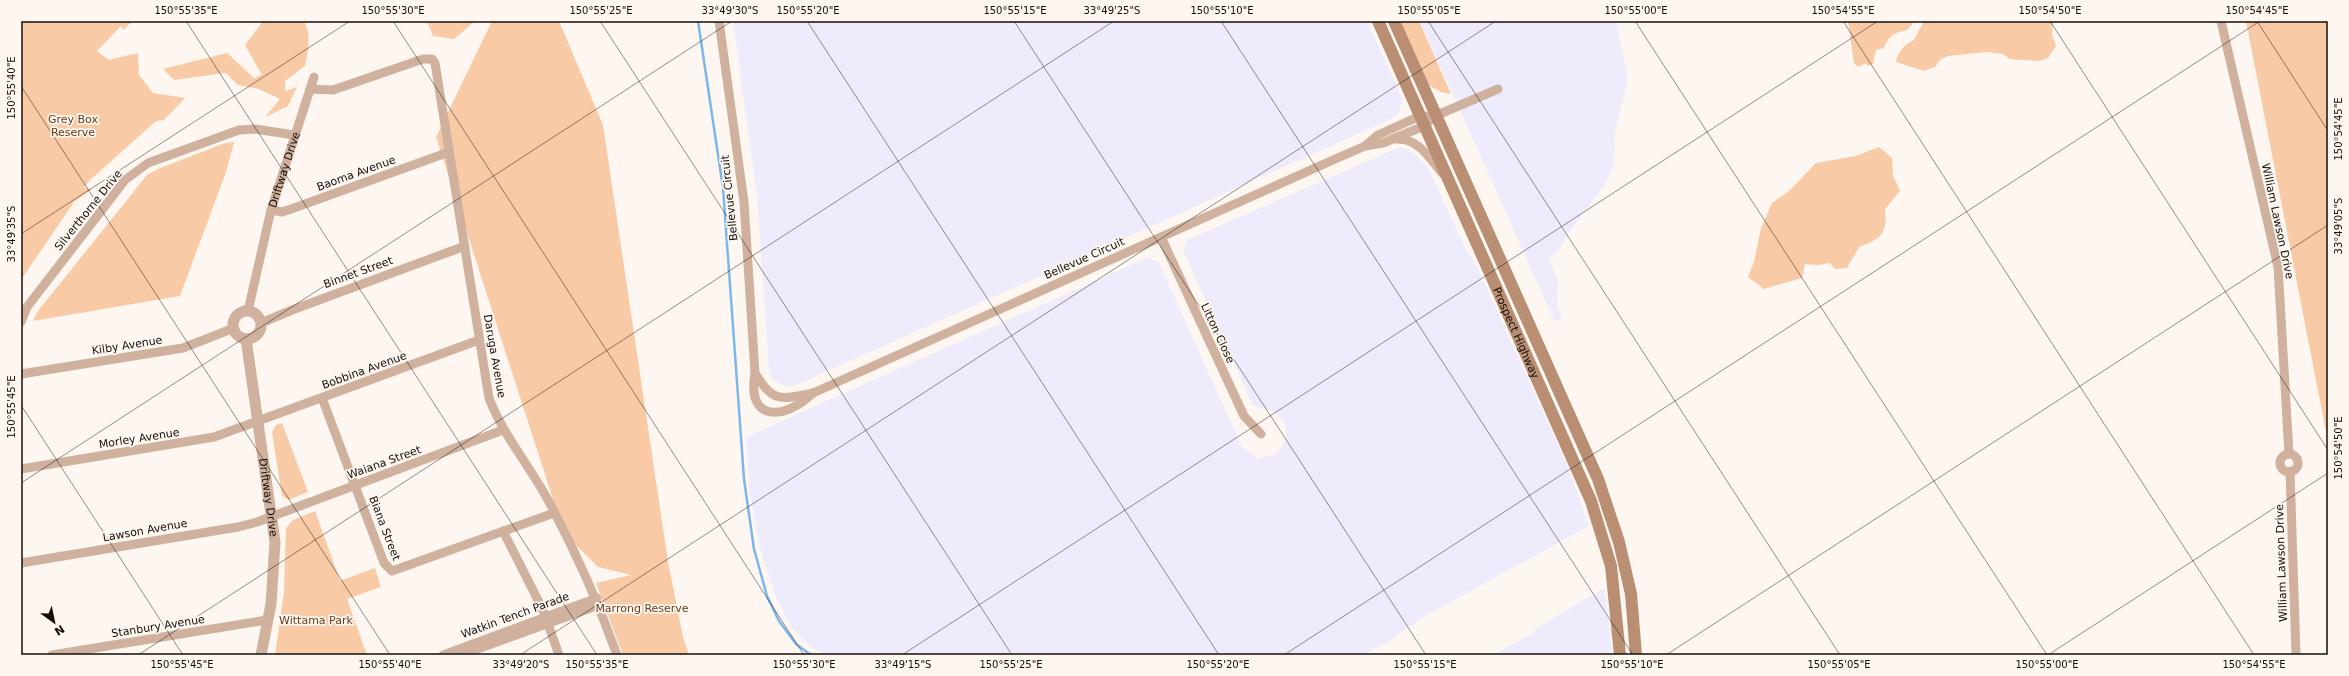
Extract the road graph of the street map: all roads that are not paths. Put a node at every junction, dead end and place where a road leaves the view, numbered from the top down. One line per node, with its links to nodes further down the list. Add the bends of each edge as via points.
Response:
1 (719, 21): 24 (street, Bellevue Circuit, via 744,202)
2 (1378, 21): 9 (main road, Prospect Highway)
3 (1394, 21): 8 (main road, Prospect Highway)
4 (2221, 21): 48 (street, William Lawson Drive, via 2278,267 2289,454 2297,461 2297,466 2290,471)
5 (314, 77): 6 (street, Driftway Drive)
6 (310, 89): 10 (street, Driftway Drive); 13 (street, Daruga Avenue, via 333,90 422,59 432,59 438,70)
7 (1498, 89): 8 (street, Bellevue Circuit)
8 (1435, 116): 9 (street, Bellevue Circuit); 47 (main road, Prospect Highway, via 1598,479 1619,542 1631,594)
9 (1422, 121): 11 (street, Bellevue Circuit); 12 (street, Bellevue Circuit, via 1378,135); 14 (main road, Prospect Highway)
10 (294, 135): 15 (street, Driftway Drive); 19 (street, Silverthorne Drive, via 255,129 239,130 161,158 137,170 126,180 38,292 27,307)
11 (1391, 139): 12 (street, Bellevue Circuit); 14 (street, via 1405,138 1416,143)
12 (1364, 146): 16 (street, Bellevue Circuit)
13 (449, 152): 15 (street, Baoma Avenue, via 282,212); 17 (street, Daruga Avenue)
14 (1449, 181): 46 (main road, Prospect Highway, via 1596,515 1614,583)
15 (271, 210): 18 (street, Driftway Drive)
16 (1161, 236): 26 (street, Bellevue Circuit); 30 (street, Litton Close, via 1244,416)
17 (465, 246): 20 (street, Binnet Street); 23 (street, Daruga Avenue)
18 (248, 311): 20 (street, via 254,313); 21 (street, via 237,316)
19 (21, 322)
20 (261, 323): 22 (street, via 256,335)
21 (234, 328): 22 (street, via 236,334); 25 (street, Kilby Avenue, via 184,348)
22 (246, 339): 28 (street, Driftway Drive)
23 (479, 340): 27 (street, Bobbina Avenue); 29 (street, Daruga Avenue, via 489,398)
24 (755, 373): 26 (street, Bellevue Circuit, via 767,392 778,398); 26 (street, Bellevue Circuit, via 753,394 755,401 764,410 790,410)
25 (21, 374)
26 (814, 393)
27 (322, 398): 28 (street, Bobbina Avenue); 32 (street, Biana Street)
28 (258, 422): 31 (street, Morley Avenue, via 202,441); 34 (street, Driftway Drive)
29 (503, 430): 32 (street, Waiana Street); 33 (street, Daruga Avenue)
30 (1261, 434)
31 (21, 469)
32 (356, 486): 34 (street, Waiana Street); 35 (street, Biana Street, via 384,563 392,571)
33 (554, 512): 35 (street, Biana Street); 37 (street, Daruga Avenue)
34 (272, 516): 36 (street, Lawson Avenue, via 238,527); 38 (street, Driftway Drive, via 275,562)
35 (503, 531): 39 (street)
36 (21, 563)
37 (598, 602): 39 (street, Watkin Tench Parade); 45 (street, Daruga Avenue)
38 (267, 620): 40 (street, Stanbury Avenue); 41 (street, Driftway Drive)
39 (547, 621): 42 (street, Watkin Tench Parade); 43 (street, Watkin Tench Parade); 44 (street)
40 (52, 655)
41 (261, 655)
42 (442, 655)
43 (462, 655)
44 (559, 655)
45 (617, 655)
46 (1620, 655)
47 (1636, 655)
48 (2296, 655)

